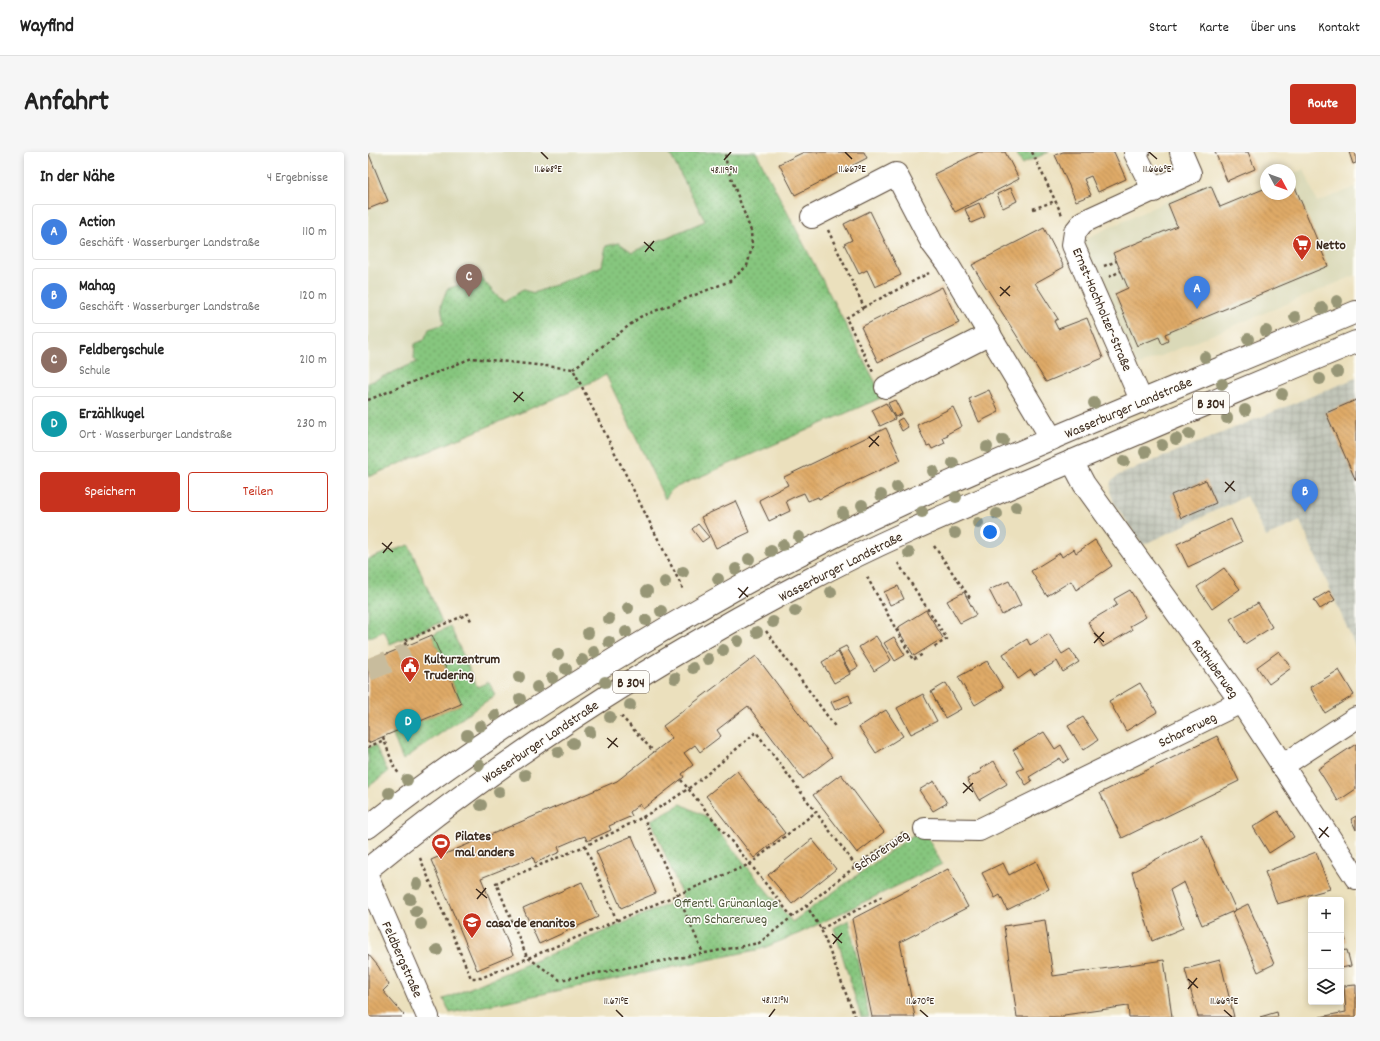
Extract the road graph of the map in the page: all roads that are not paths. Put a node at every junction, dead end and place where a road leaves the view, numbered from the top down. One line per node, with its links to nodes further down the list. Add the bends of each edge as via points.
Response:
1 (1138, 152): 3 (main road, via 1135,153)
2 (1180, 152): 3 (main road, Ernst-Hochholzer-Straße, via 1190,173)
3 (1154, 191): 9 (main road, Ernst-Hochholzer-Straße, via 1083,222 1075,232 1073,245)
4 (816, 215): 6 (main road, via 896,174 932,243)
5 (1356, 312): 9 (main road, Wasserburger Landstraße / B 304)
6 (990, 334): 8 (main road); 10 (main road)
7 (1356, 342): 11 (main road, Wasserburger Landstraße / B 304)
8 (886, 387)
9 (1142, 402): 10 (main road, Wasserburger Landstraße / B 304)
10 (1052, 439): 15 (main road, Wasserburger Landstraße / B 304, via 898,506 796,556 687,615 518,718)
11 (1072, 461): 12 (main road, Rothuberweg, via 1084,484); 17 (main road, Wasserburger Landstraße / B 304, via 915,528 810,579 700,640 601,700 474,785)
12 (1241, 702): 14 (main road, Rothuberweg); 16 (main road, Scharerweg, via 979,830)
13 (1356, 718): 14 (main road)
14 (1282, 766): 18 (main road, Rothuberweg)
15 (368, 828)
16 (925, 829)
17 (368, 869)
18 (1356, 878)
19 (368, 879): 20 (main road, Feldbergstraße)
20 (428, 1017)

